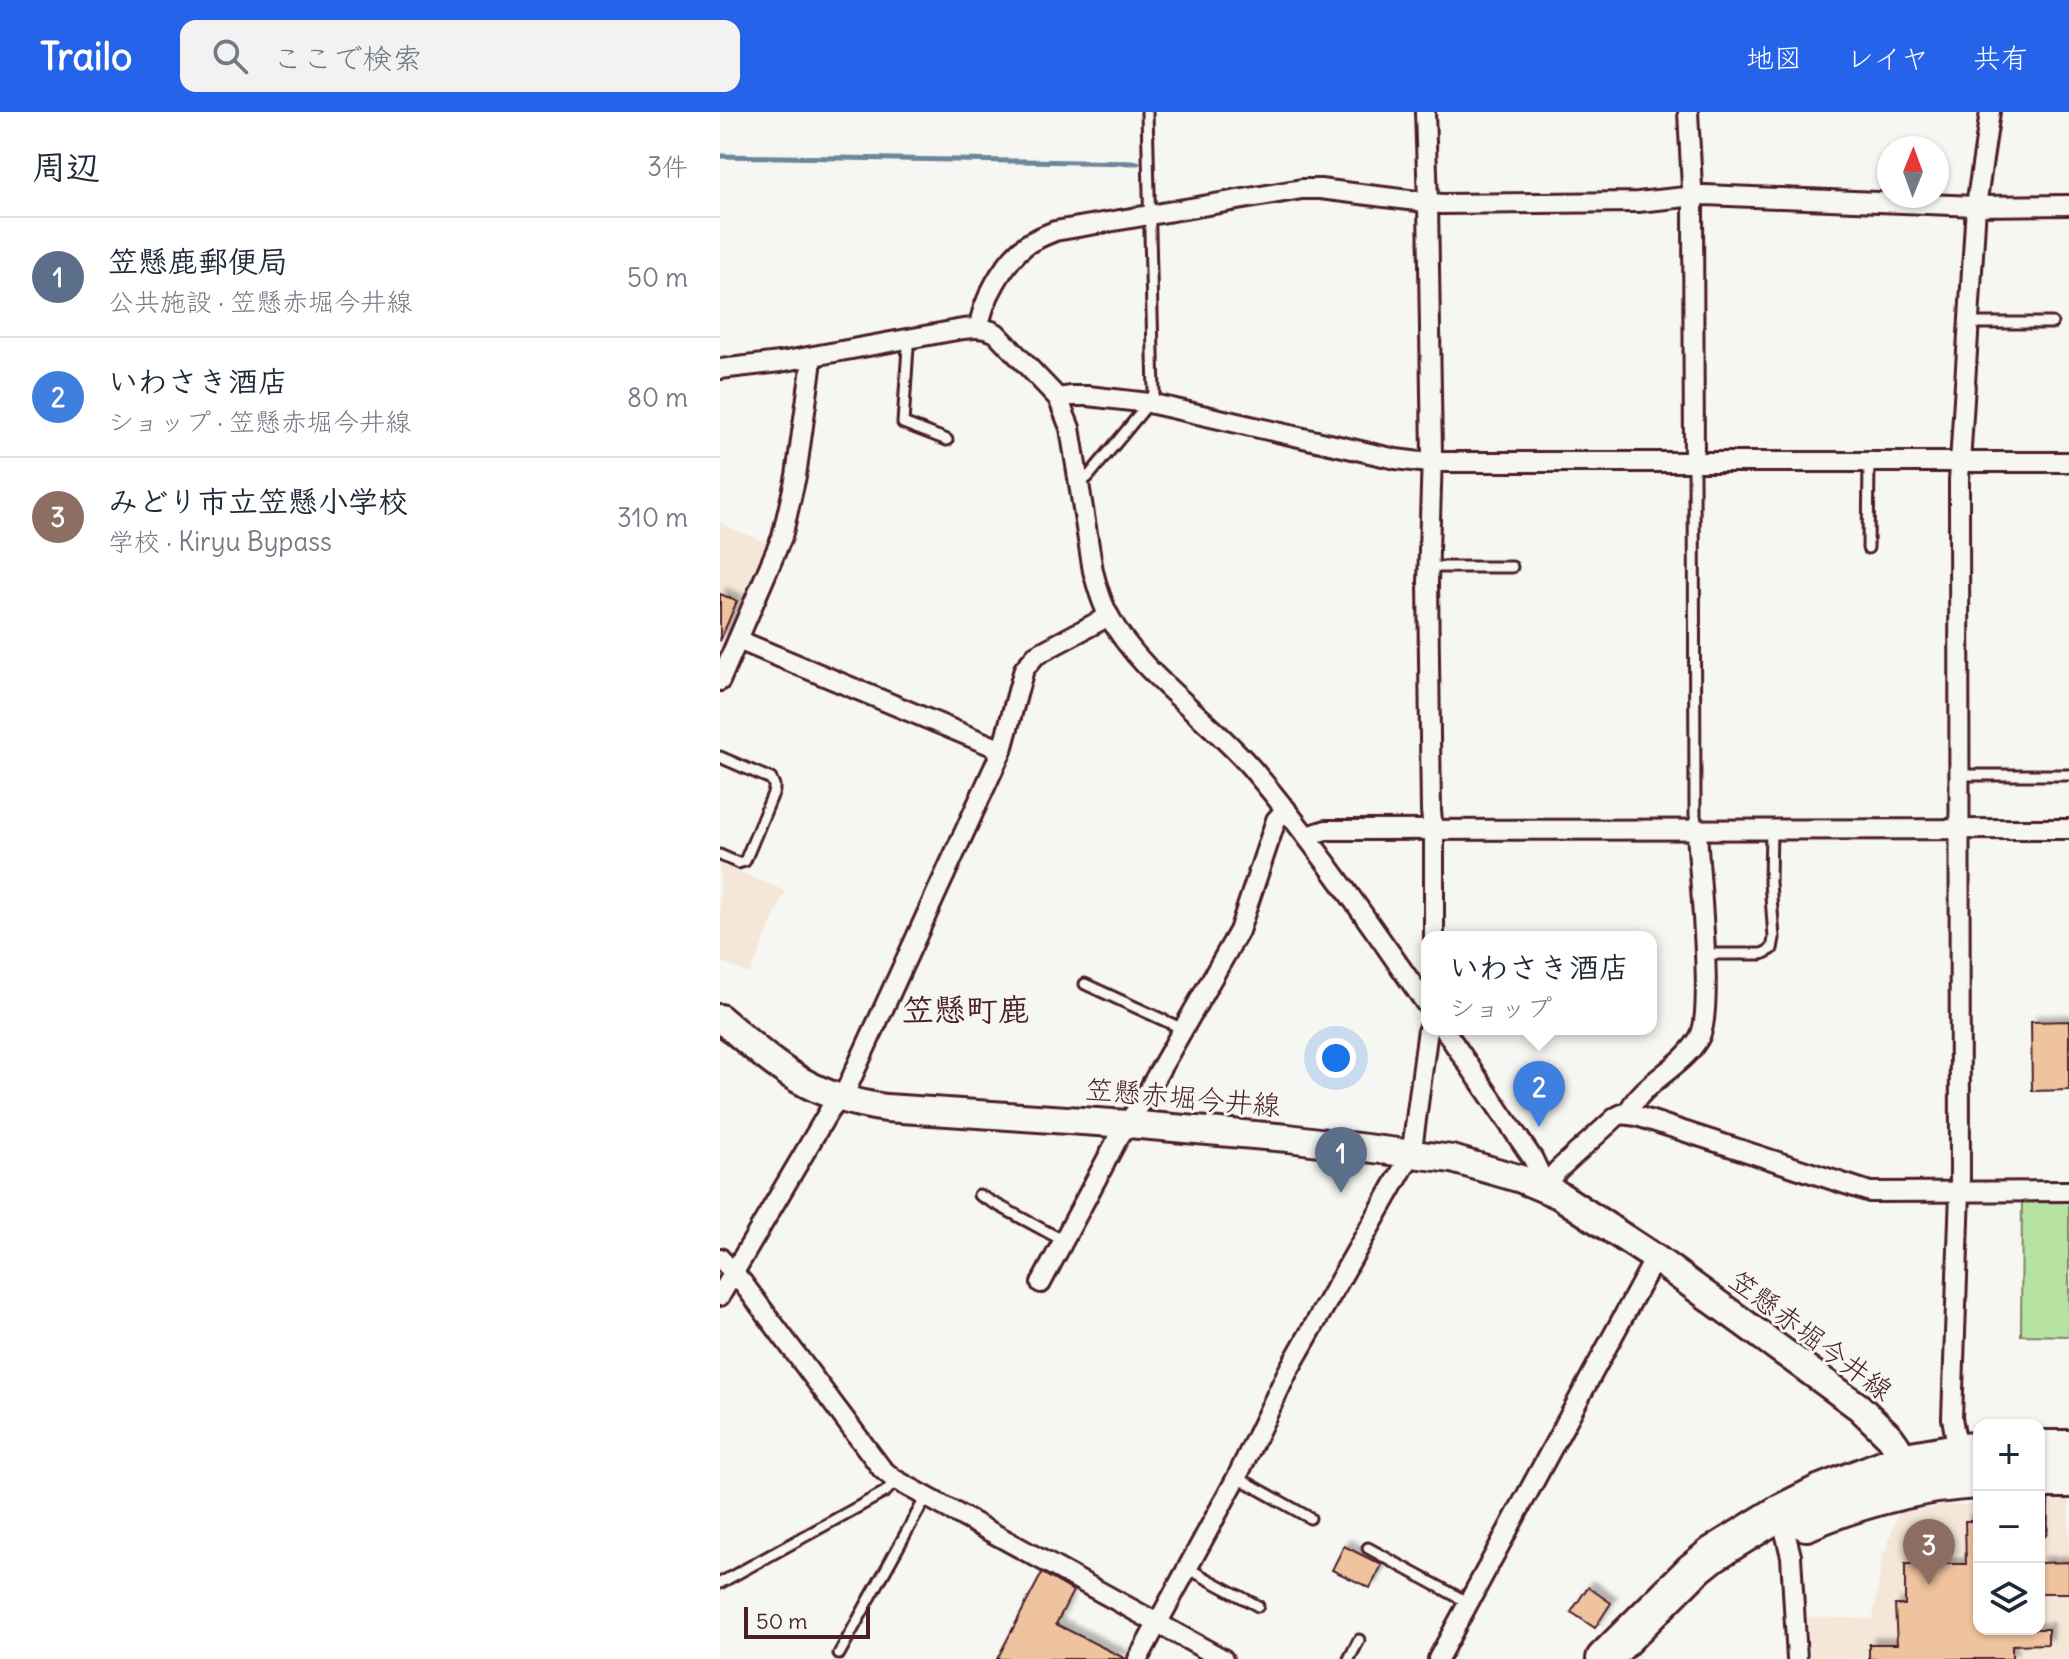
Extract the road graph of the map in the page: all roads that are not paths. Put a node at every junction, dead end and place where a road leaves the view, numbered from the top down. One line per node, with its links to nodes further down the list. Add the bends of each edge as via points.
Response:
1 (1147, 112): 9 (lane)
2 (1425, 112): 6 (street)
3 (1688, 112): 5 (street)
4 (1990, 112): 8 (street)
5 (1692, 196): 6 (street, via 1638,202); 8 (street); 22 (street)
6 (1428, 203): 9 (street, via 1302,189); 21 (street)
7 (2069, 205): 8 (street)
8 (1976, 206): 10 (street)
9 (1151, 216): 12 (street, via 1055,231 1026,246 989,295); 17 (lane, via 1154,393)
10 (1969, 323): 11 (lane); 19 (street)
11 (2052, 323)
12 (979, 328): 13 (street); 16 (street, via 996,333)
13 (906, 339): 14 (street); 18 (lane, via 903,423)
14 (811, 357): 15 (street); 29 (street, via 786,523)
15 (720, 369)
16 (1058, 398): 17 (street); 24 (street, via 1070,428)
17 (1149, 403): 21 (street); 24 (lane)
18 (947, 440)
19 (1959, 462): 20 (street); 23 (street); 33 (street)
20 (2069, 462)
21 (1431, 463): 22 (street); 26 (street)
22 (1694, 463): 23 (street); 37 (lane)
23 (1869, 463): 25 (lane)
24 (1079, 483): 28 (street, via 1093,571)
25 (1868, 548)
26 (1430, 567): 27 (lane); 40 (street)
27 (1512, 567)
28 (1109, 616): 31 (street, via 1042,651 1024,669); 35 (street, via 1135,653 1235,749)
29 (738, 640): 30 (street); 31 (street)
30 (720, 681)
31 (1002, 750): 51 (street)
32 (720, 757): 42 (lane, via 771,779 774,791 745,861)
33 (1959, 775): 34 (lane); 36 (street)
34 (2069, 775)
35 (1286, 809): 41 (street); 48 (street, via 1276,820 1239,931)
36 (1960, 828): 38 (street); 39 (street); 57 (street)
37 (1697, 829): 38 (street); 40 (street); 44 (street)
38 (1771, 829): 44 (lane, via 1772,949 1762,954)
39 (2069, 829)
40 (1433, 830): 41 (street, via 1326,830); 43 (street)
41 (1309, 838): 46 (street)
42 (720, 855)
43 (1434, 931)
44 (1704, 954): 52 (street, via 1701,1035)
45 (1085, 984): 48 (lane)
46 (1421, 997)
47 (720, 1018): 51 (main road, 笠懸赤堀今井線, via 774,1065)
48 (1183, 1029): 53 (street)
49 (1427, 1035): 54 (street)
50 (1448, 1035): 55 (street, via 1533,1159)
51 (839, 1099): 53 (main road, 笠懸赤堀今井線, via 886,1108); 62 (street)
52 (1627, 1114): 55 (street, via 1616,1117); 57 (street, via 1870,1192)
53 (1128, 1124): 54 (main road, 笠懸赤堀今井線); 59 (street)
54 (1409, 1153): 55 (main road, 笠懸赤堀今井線, via 1476,1165); 69 (street, via 1288,1371)
55 (1543, 1187): 61 (main road, 笠懸赤堀今井線)
56 (2069, 1191): 57 (street)
57 (1960, 1192): 66 (street, via 1952,1418)
58 (979, 1195): 59 (lane)
59 (1064, 1241): 63 (street)
60 (720, 1258): 62 (street)
61 (1655, 1258): 67 (main road, 笠懸赤堀今井線, via 1859,1407 1890,1437); 80 (street)
62 (734, 1272): 64 (street); 70 (street)
63 (1041, 1283)
64 (720, 1296)
65 (2069, 1448): 68 (highway)
66 (1972, 1458): 67 (highway)
67 (1900, 1461): 73 (main road, via 1892,1481); 89 (highway, via 1821,1492 1713,1554)
68 (2049, 1472): 74 (lane)
69 (1237, 1477): 75 (lane); 78 (street)
70 (894, 1479): 72 (street); 79 (lane, via 885,1492)
71 (1973, 1482): 73 (highway)
72 (926, 1497): 82 (street); 84 (lane)
73 (1874, 1497): 76 (highway)
74 (2045, 1502)
75 (1310, 1518)
76 (1785, 1532): 90 (highway, via 1713,1579); 91 (street)
77 (1368, 1548): 80 (lane)
78 (1187, 1568): 81 (lane); 82 (street)
79 (720, 1583)
80 (1469, 1603): 88 (street)
81 (1258, 1606)
82 (1157, 1623): 85 (street); 86 (street)
83 (1359, 1640): 87 (lane)
84 (839, 1654)
85 (1138, 1659)
86 (1223, 1659)
87 (1349, 1659)
88 (1438, 1659)
89 (1604, 1659)
90 (1619, 1659)
91 (1797, 1659)

